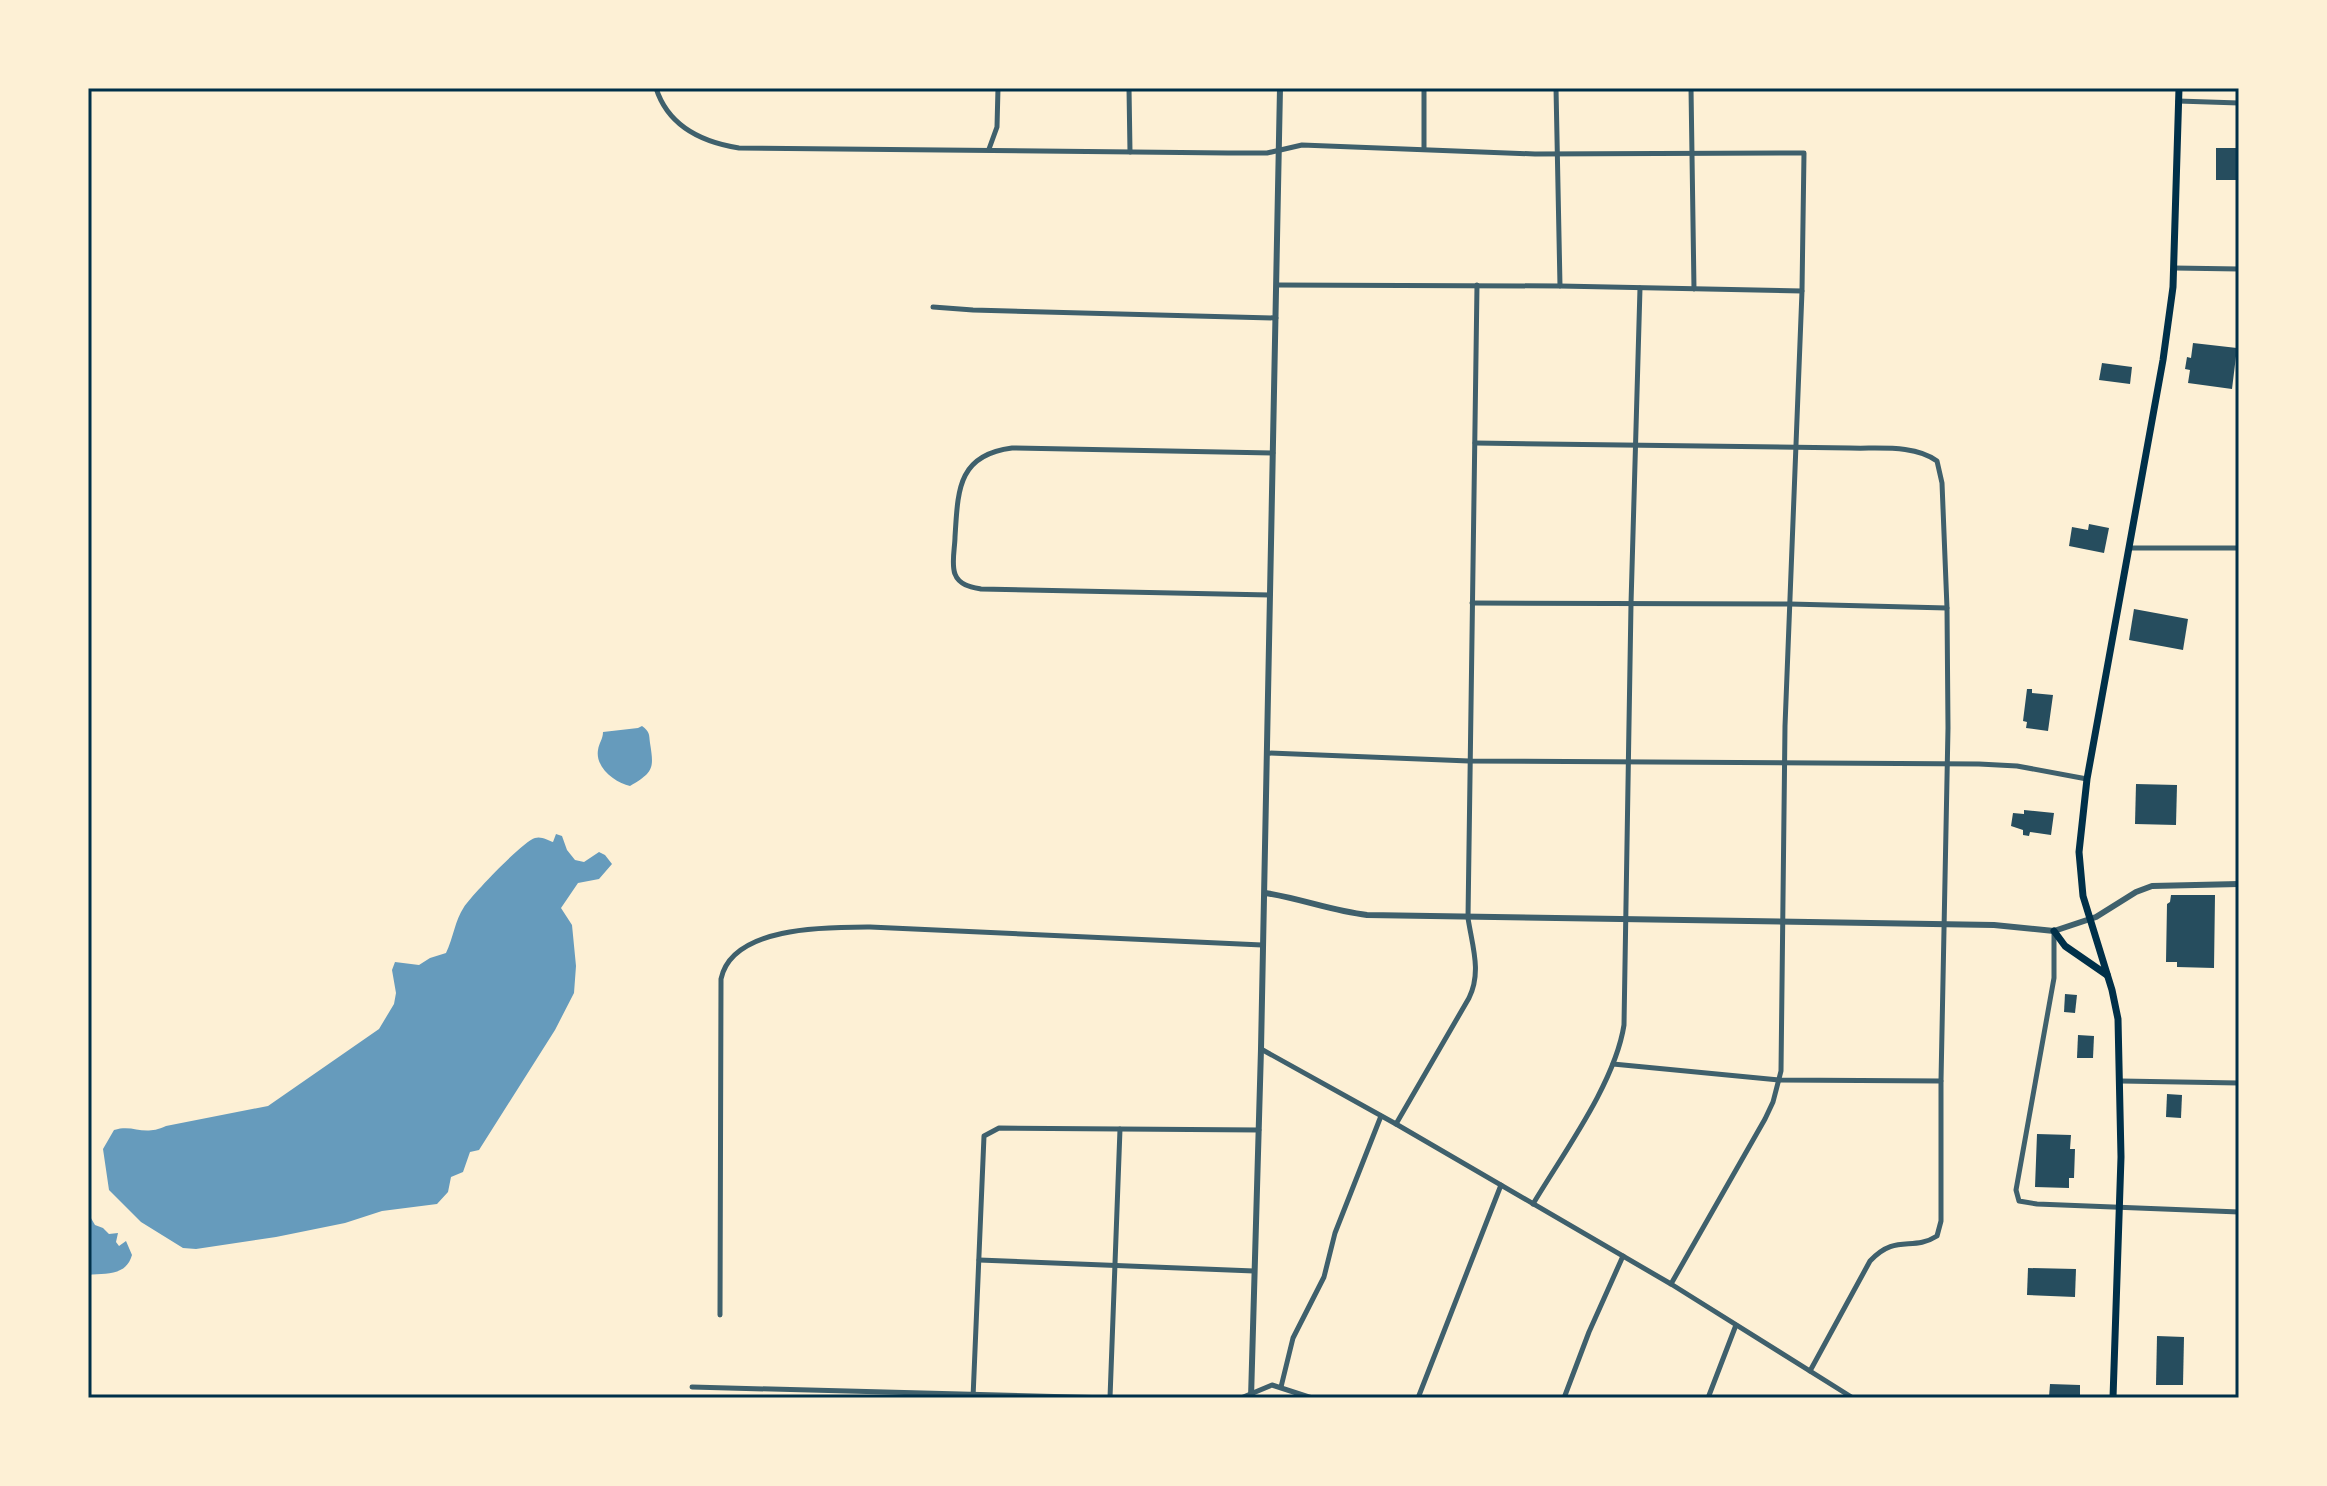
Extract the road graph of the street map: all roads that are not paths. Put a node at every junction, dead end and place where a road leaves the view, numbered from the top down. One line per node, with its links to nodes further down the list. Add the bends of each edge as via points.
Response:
1 (656, 88): 12 (street, via 677,124 701,138 732,146)
2 (998, 88): 12 (street, via 997,127)
3 (1129, 88): 14 (street)
4 (1280, 88): 13 (street)
5 (1424, 88): 11 (street)
6 (1556, 88): 16 (street)
7 (1691, 88): 15 (street)
8 (2179, 88): 9 (main road)
9 (2178, 101): 10 (street); 17 (main road)
10 (2239, 103)
11 (1424, 148): 13 (street); 16 (street)
12 (989, 149): 14 (street)
13 (1279, 149): 14 (street); 19 (street)
14 (1130, 152)
15 (1691, 153): 16 (street); 23 (street); 24 (street, via 1804,153)
16 (1556, 154): 21 (street)
17 (2174, 268): 18 (street); 31 (main road, via 2163,360)
18 (2239, 269)
19 (1277, 285): 20 (street); 26 (street)
20 (1477, 285): 21 (street); 27 (street)
21 (1560, 286): 22 (street)
22 (1640, 288): 23 (street); 28 (street)
23 (1694, 289): 24 (street)
24 (1802, 291): 29 (street)
25 (933, 307): 26 (street)
26 (1276, 318): 30 (street)
27 (1475, 443): 28 (street); 34 (street)
28 (1635, 445): 29 (street); 35 (street)
29 (1796, 447): 36 (street); 37 (street, via 1912,451 1937,461)
30 (1274, 453): 33 (street); 33 (street, via 998,450 970,467 958,490 954,571 962,583 981,589)
31 (2128, 548): 32 (street); 43 (main road)
32 (2239, 548)
33 (1270, 595): 38 (street)
34 (1472, 603): 35 (street); 39 (street)
35 (1631, 604): 36 (street); 41 (street)
36 (1790, 604): 37 (street); 40 (street)
37 (1947, 608): 42 (street)
38 (1267, 753): 39 (street); 45 (street)
39 (1469, 761): 41 (street); 46 (street)
40 (1785, 761): 41 (street); 42 (street); 49 (street)
41 (1628, 762): 47 (street)
42 (1947, 763): 43 (street, via 2017,766); 50 (street)
43 (2087, 779): 48 (main road, via 2079,852)
44 (2239, 884): 48 (street, via 2152,886)
45 (1265, 893): 46 (street, via 1343,912); 52 (street)
46 (1468, 918): 47 (street); 61 (street, via 1475,986)
47 (1626, 918): 49 (street); 55 (street, via 1624,1025)
48 (2089, 920): 51 (street); 53 (main road)
49 (1783, 923): 50 (street); 56 (street)
50 (1943, 925): 51 (street); 57 (street)
51 (2054, 931): 53 (main road, via 2065,946); 66 (street, via 2054,978 2016,1190 2019,1201 2037,1204)
52 (1262, 945): 54 (street); 73 (street, via 840,927 756,940 739,949 721,979)
53 (2107, 975): 58 (main road, via 2118,1019)
54 (1261, 1049): 60 (street); 63 (street)
55 (1613, 1064): 56 (street); 65 (street)
56 (1779, 1080): 57 (street); 72 (street, via 1765,1119)
57 (1941, 1081): 75 (street, via 1937,1236 1895,1243 1878,1252)
58 (2121, 1081): 59 (street); 66 (main road)
59 (2239, 1083)
60 (1381, 1116): 61 (street); 77 (street, via 1335,1233 1324,1277 1293,1338)
61 (1396, 1124): 64 (street)
62 (1120, 1129): 63 (street); 69 (street, via 990,1131 982,1141); 70 (street)
63 (1259, 1130): 71 (street)
64 (1501, 1185): 65 (street); 85 (street)
65 (1533, 1204): 68 (street)
66 (2119, 1206): 67 (street); 88 (main road)
67 (2239, 1212)
68 (1623, 1256): 72 (street); 86 (street)
69 (979, 1260): 70 (street); 80 (street)
70 (1115, 1265): 71 (street); 82 (street)
71 (1254, 1271): 79 (street)
72 (1671, 1284): 74 (street)
73 (720, 1315)
74 (1736, 1325): 75 (street); 87 (street)
75 (1810, 1371): 81 (street)
76 (692, 1387): 78 (street)
77 (1281, 1387): 79 (street, via 1272,1385); 84 (street)
78 (839, 1395): 80 (street)
79 (1251, 1395): 83 (street)
80 (973, 1396): 82 (street)
81 (1851, 1397)
82 (1111, 1398)
83 (1241, 1398)
84 (1312, 1398)
85 (1418, 1398)
86 (1564, 1398)
87 (1708, 1398)
88 (2113, 1398)

